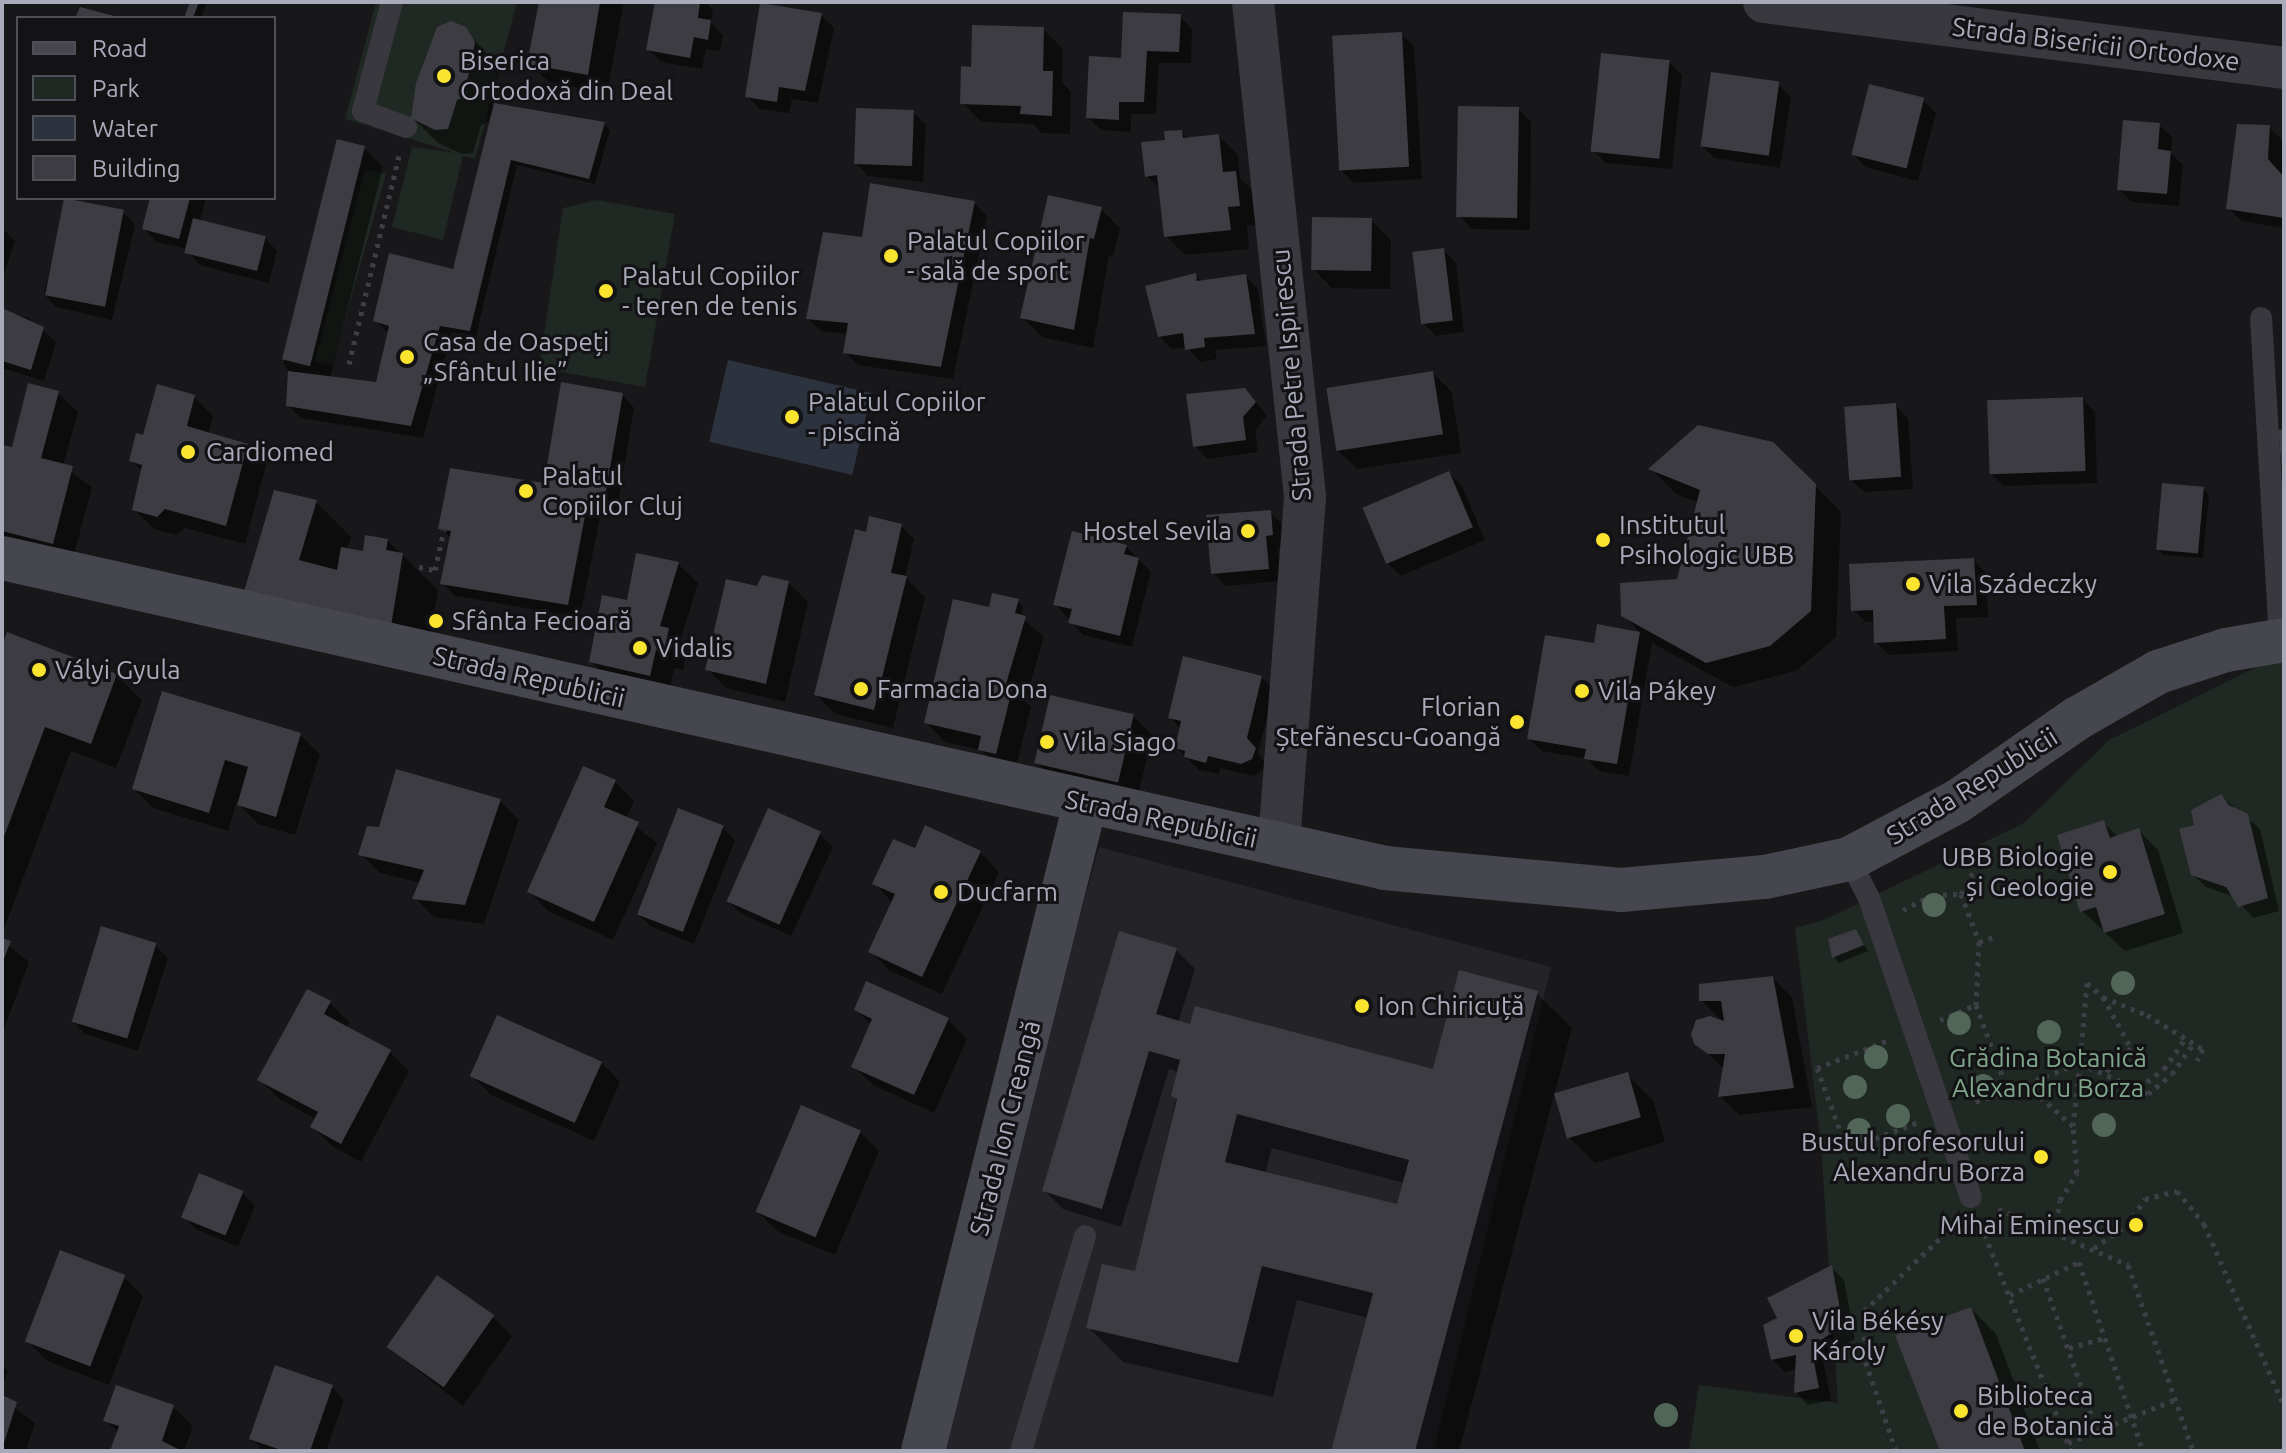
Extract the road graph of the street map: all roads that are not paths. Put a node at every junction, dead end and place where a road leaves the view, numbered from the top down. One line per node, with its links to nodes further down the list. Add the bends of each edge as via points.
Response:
1 (392, 2): 5 (lane, via 363,111)
2 (1253, 2): 10 (street, Strada Petre Ispirescu, via 1305,497)
3 (1764, 2): 4 (street, Strada Bisericii Ortodoxe)
4 (2284, 68)
5 (406, 127)
6 (2261, 318): 8 (lane)
7 (2, 558): 9 (street, Strada Republicii)
8 (2282, 641): 11 (street, Strada Republicii, via 2226,650 2158,672 2076,719 1958,801)
9 (1085, 804): 10 (street, Strada Republicii); 14 (street, Strada Ion Creangă)
10 (1279, 845): 11 (street, Strada Republicii, via 1433,876 1621,890 1765,877)
11 (1849, 859): 12 (lane, via 1869,898)
12 (1971, 1197)
13 (1085, 1236): 15 (lane)
14 (923, 1451)
15 (1021, 1451)

